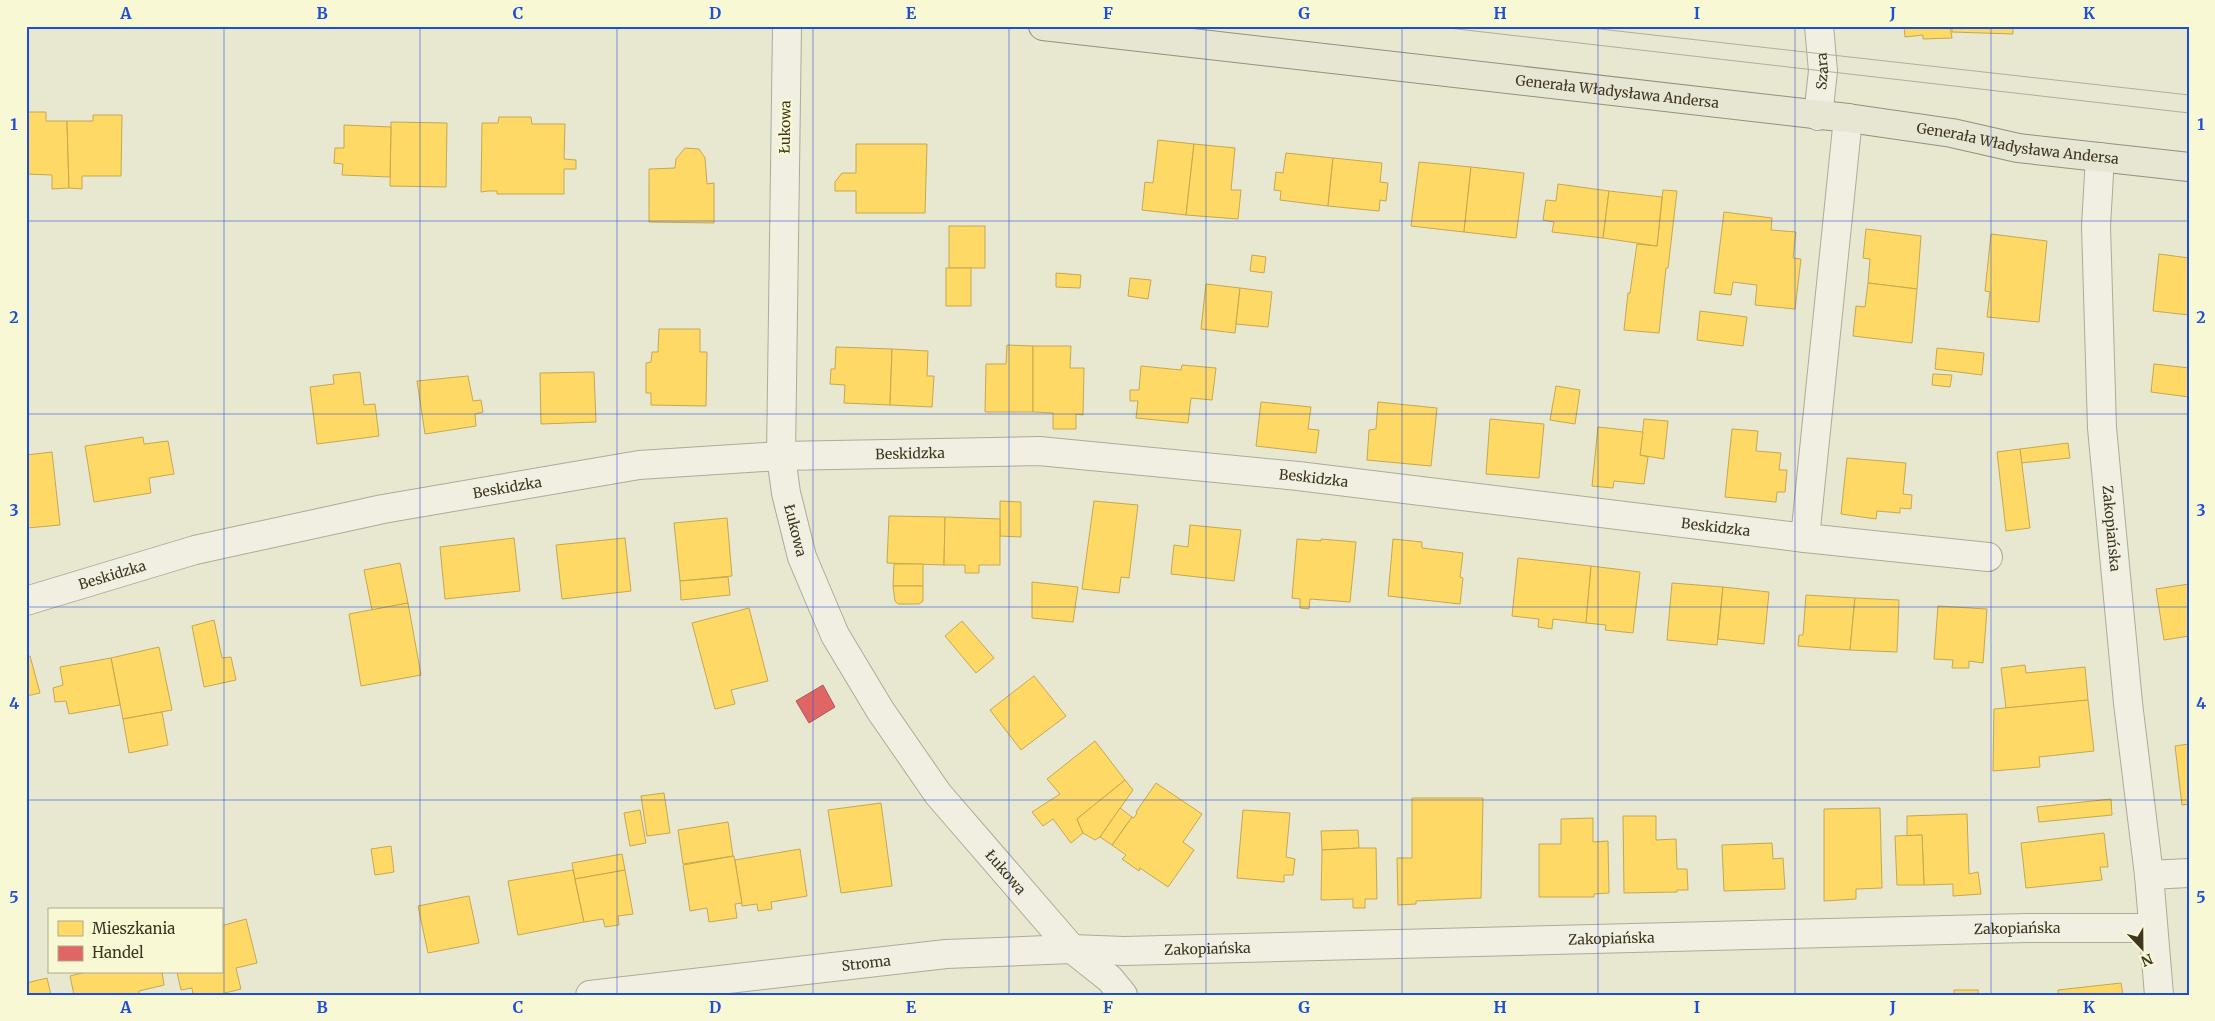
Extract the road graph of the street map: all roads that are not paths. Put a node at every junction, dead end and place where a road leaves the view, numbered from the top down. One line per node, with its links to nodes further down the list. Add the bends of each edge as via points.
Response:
1 (787, 26): 8 (street, Łukowa)
2 (1819, 26): 4 (street, Szara, via 1823,71)
3 (1049, 27): 4 (main road, Generała Władysława Andersa)
4 (1818, 116): 5 (main road, Generała Władysława Andersa)
5 (1848, 118): 6 (main road, Generała Władysława Andersa, via 1952,133 2018,148); 9 (street)
6 (2100, 157): 7 (main road, Generała Władysława Andersa); 13 (street, Zakopiańska, via 2096,226 2102,428 2128,703)
7 (2189, 167)
8 (782, 456): 9 (street, Beskidzka, via 1039,451 1298,476); 11 (street, Beskidzka, via 639,465 383,508 195,550); 15 (street, Łukowa, via 786,493 802,557 835,636 880,710 938,794)
9 (1804, 538): 10 (street, Beskidzka)
10 (1988, 557)
11 (26, 601)
12 (2189, 874): 13 (street)
13 (2149, 876): 14 (street, Zakopiańska)
14 (2152, 928): 15 (street, Zakopiańska, via 2026,928 1124,951); 18 (street, Zakopiańska)
15 (1072, 948): 16 (street, Stroma, via 946,954); 17 (street, via 1110,979)
16 (590, 995)
17 (1123, 995)
18 (2159, 995)

